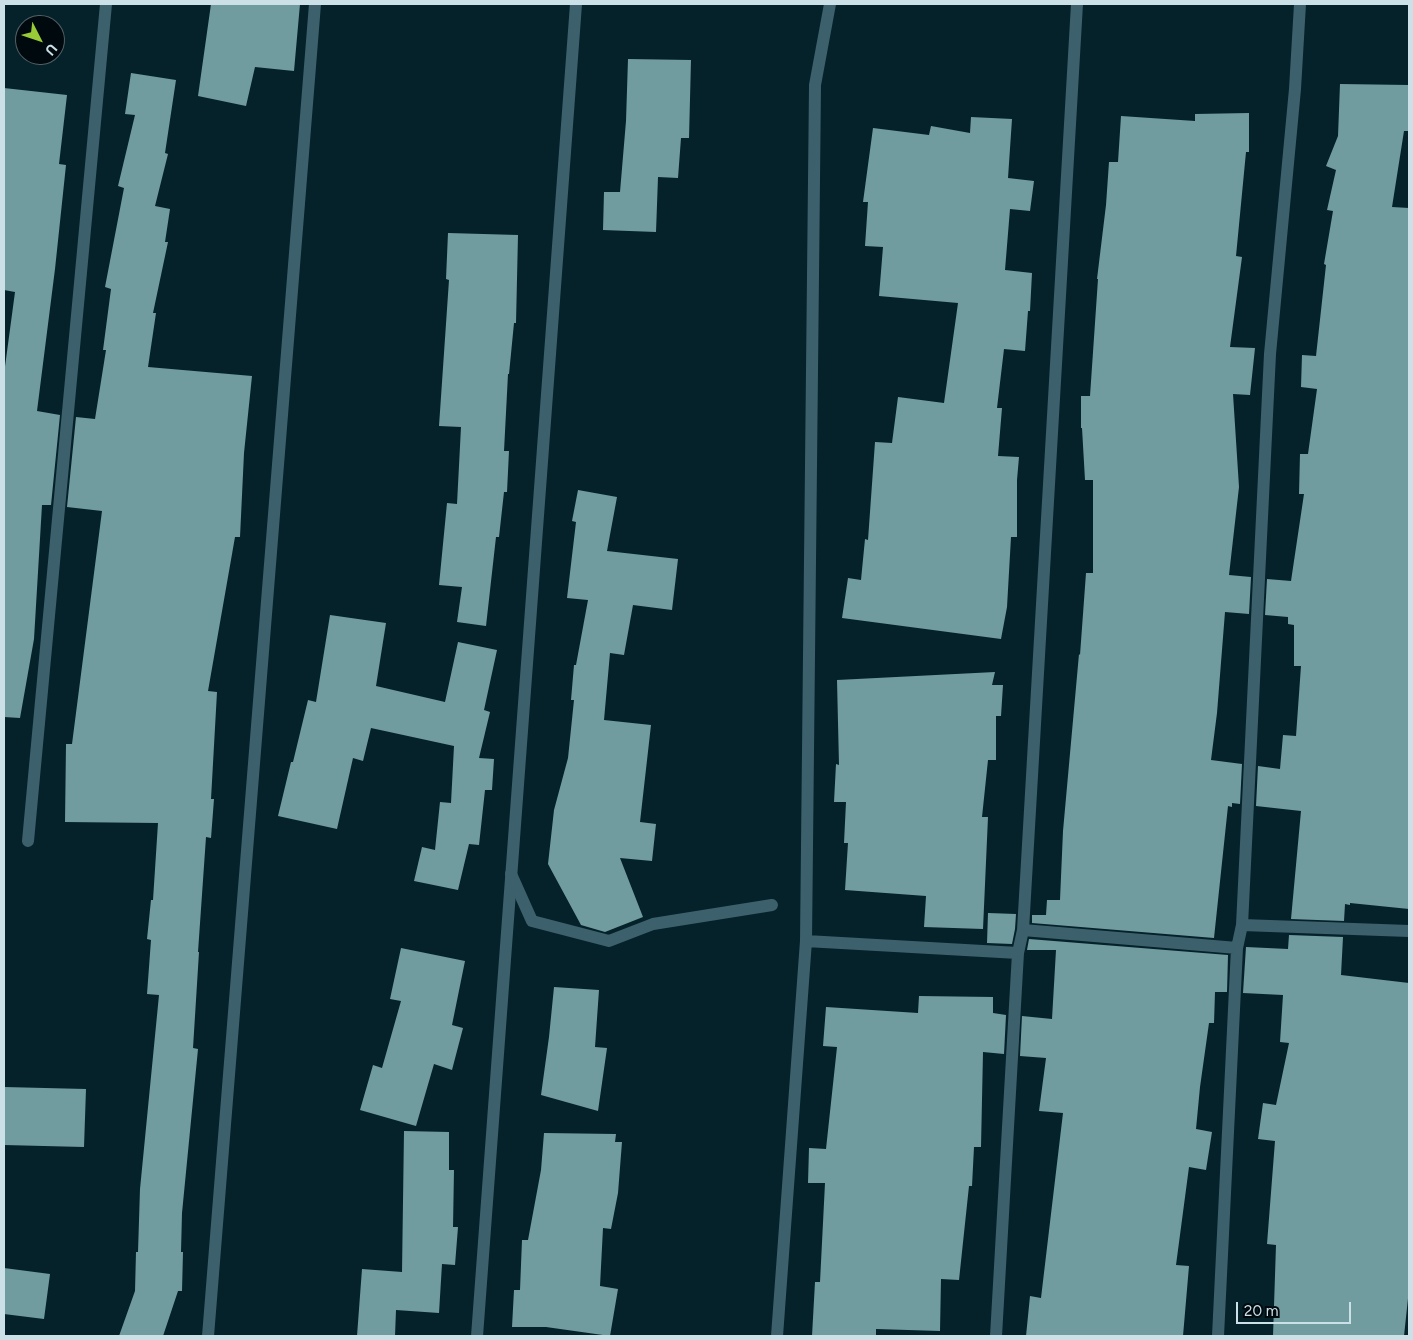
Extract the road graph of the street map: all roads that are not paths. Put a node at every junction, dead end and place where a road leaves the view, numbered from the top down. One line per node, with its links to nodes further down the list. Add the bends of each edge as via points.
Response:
1 (106, 4): 7 (street)
2 (315, 4): 16 (street)
3 (576, 4): 8 (street)
4 (830, 4): 13 (street, via 815,85)
5 (1077, 4): 11 (street)
6 (1300, 4): 10 (street, via 1270,354)
7 (28, 841)
8 (511, 874): 9 (street, via 532,921 609,941 653,924); 17 (street)
9 (772, 905)
10 (1242, 925): 12 (street); 14 (street)
11 (1023, 930): 14 (street); 15 (street)
12 (1409, 931)
13 (806, 941): 15 (street); 18 (street)
14 (1237, 948): 20 (street)
15 (1018, 953): 19 (street)
16 (208, 1336)
17 (477, 1336)
18 (777, 1336)
19 (996, 1336)
20 (1218, 1336)

